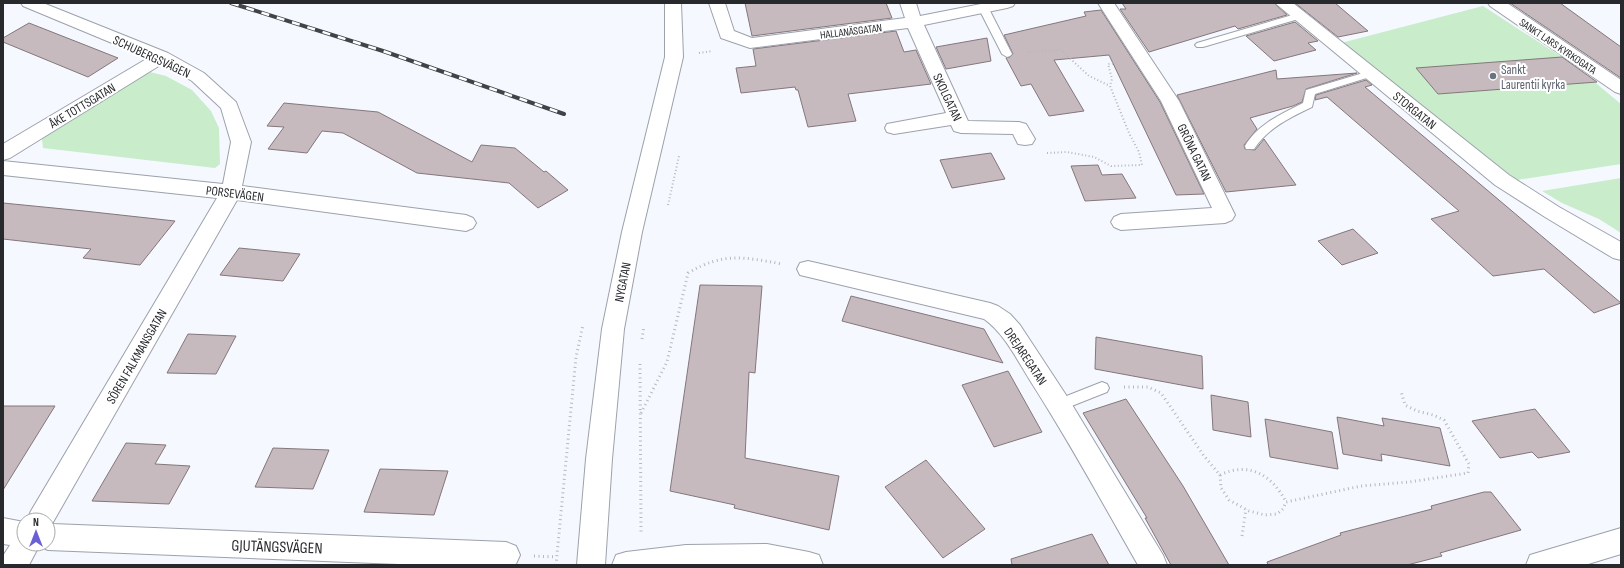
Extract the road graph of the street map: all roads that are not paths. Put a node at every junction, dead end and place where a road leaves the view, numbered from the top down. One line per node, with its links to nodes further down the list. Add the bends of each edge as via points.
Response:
1 (29, 3): 14 (street, SCHUBERGSVÄGEN)
2 (673, 3): 40 (street, NYGATAN, via 674,57 632,232 613,329 598,459)
3 (717, 3): 11 (street, HALLANÄSGATAN, via 727,34 750,44)
4 (908, 3): 11 (street, SKOLGATAN)
5 (1007, 3): 9 (street, HALLANÄSGATAN)
6 (1106, 3): 24 (street, GRÖNA GATAN, via 1170,101 1225,215)
7 (1283, 3): 10 (street, STORGATAN)
8 (1496, 3): 16 (street, SANKT LARS KYRKOGATA)
9 (984, 9): 11 (street, HALLANÄSGATAN); 13 (lane)
10 (1299, 16): 12 (lane); 15 (street, STORGATAN)
11 (914, 22): 17 (street, SKOLGATAN)
12 (1200, 44)
13 (1007, 54)
14 (162, 57): 21 (street, ÅKE TOTTSGATAN); 23 (street, SCHUBERGSVÄGEN, via 198,77 229,106 241,142)
15 (1370, 74): 20 (lane, via 1310,92 1308,105 1272,123 1255,137); 26 (street, STORGATAN, via 1502,180)
16 (1621, 88)
17 (956, 118): 18 (street); 19 (street, SKOLGATAN, via 961,126 1018,128)
18 (894, 128)
19 (1025, 139)
20 (1250, 146)
21 (3, 153)
22 (3, 168): 23 (street, PORSEVÄGEN)
23 (232, 192): 25 (street, PORSEVÄGEN); 30 (street, SÖREN FALKMANSGATAN)
24 (1122, 222)
25 (466, 223)
26 (1621, 252)
27 (808, 269): 29 (street, DREJAREGATAN, via 990,312 1002,320 1012,332)
28 (1102, 388): 29 (lane)
29 (1059, 405): 42 (street, DREJAREGATAN)
30 (45, 512)
31 (3, 532): 32 (street)
32 (16, 534)
33 (56, 537): 36 (street, GJUTÄNGSVÄGEN)
34 (1621, 541): 37 (street)
35 (21, 552): 39 (street)
36 (489, 558)
37 (1558, 562)
38 (634, 564): 41 (street, via 686,558 767,557)
39 (13, 565)
40 (591, 565)
41 (810, 565)
42 (1153, 565)

